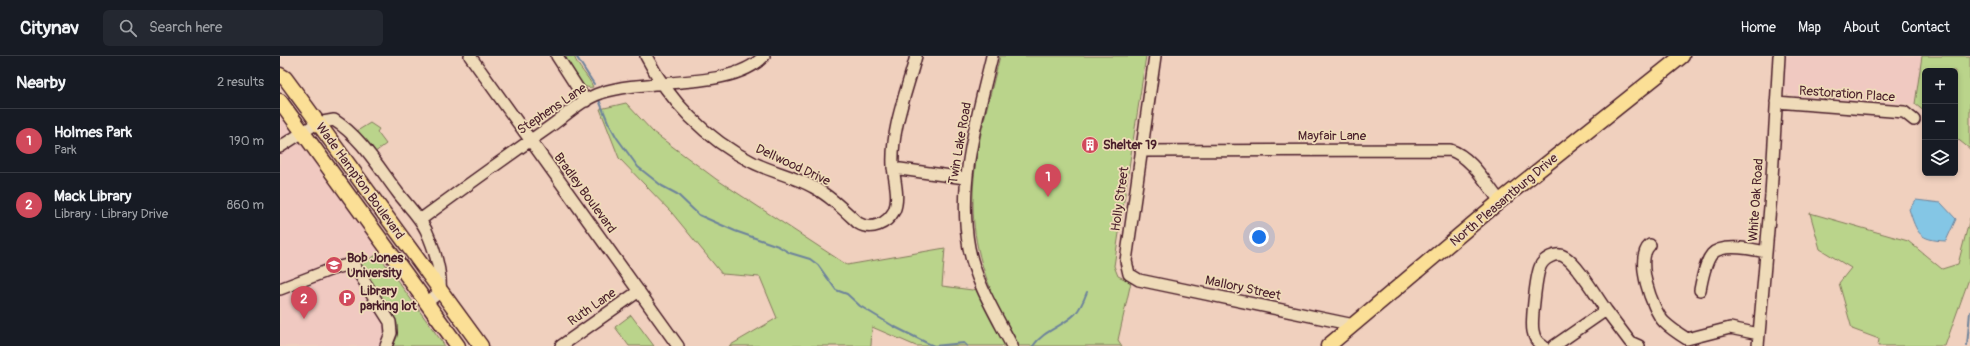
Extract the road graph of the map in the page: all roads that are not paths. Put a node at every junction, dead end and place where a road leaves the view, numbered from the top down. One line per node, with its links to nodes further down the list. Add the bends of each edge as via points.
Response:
1 (470, 56): 18 (street, Bradley Boulevard)
2 (557, 56): 13 (street)
3 (646, 56): 11 (street, Dellwood Drive)
4 (764, 56): 11 (street, Stephens Lane, via 752,67 738,72)
5 (916, 56): 21 (street, Dellwood Drive, via 892,151)
6 (992, 56): 22 (street, Twin Lake Road)
7 (1154, 56): 20 (street, Holly Street)
8 (1682, 56): 23 (main road, North Pleasantburg Drive)
9 (1779, 56): 14 (street, White Oak Road)
10 (280, 75): 16 (main road, Wade Hampton Boulevard)
11 (663, 83): 13 (street, Stephens Lane, via 614,89 599,93); 21 (street, Dellwood Drive, via 687,114 725,146 752,162 813,187 863,226 879,225 894,211 896,204)
12 (280, 101): 17 (main road, Wade Hampton Boulevard)
13 (586, 101): 18 (street, Stephens Lane)
14 (1776, 102): 15 (street, Restoration Place, via 1904,112); 26 (street, White Oak Road)
15 (1914, 120)
16 (317, 123): 17 (street); 24 (street, via 334,120 341,125 365,149); 31 (main road, Wade Hampton Boulevard)
17 (302, 132): 19 (street); 32 (main road, Wade Hampton Boulevard)
18 (530, 140): 24 (street, Stephens Lane); 30 (street, Bradley Boulevard)
19 (280, 147)
20 (1141, 151): 23 (street, Mayfair Lane, via 1450,150 1466,159); 27 (street, Holly Street, via 1126,261)
21 (893, 168): 22 (street)
22 (965, 178): 42 (street, Twin Lake Road, via 969,249 987,298)
23 (1500, 201): 34 (main road, North Pleasantburg Drive)
24 (420, 220): 31 (street, via 426,230 438,267)
25 (1650, 245): 35 (street, via 1645,250 1644,258 1649,293 1659,315 1671,329 1687,339 1730,328)
26 (1766, 252): 29 (street, via 1720,249 1711,255); 35 (street, White Oak Road)
27 (1128, 274): 34 (street, Mallory Street, via 1139,280)
28 (280, 289): 37 (street, via 348,264 355,267 390,322 391,333)
29 (1700, 290)
30 (639, 291): 40 (street, Ruth Lane); 41 (street, Bradley Boulevard)
31 (440, 292): 32 (street); 39 (main road, Wade Hampton Boulevard)
32 (426, 303): 38 (main road, Wade Hampton Boulevard)
33 (1606, 310): 36 (street); 44 (street, via 1566,257 1549,257 1540,267 1532,322 1535,338); 45 (street)
34 (1354, 325): 43 (main road, North Pleasantburg Drive)
35 (1759, 334): 46 (street, White Oak Road)
36 (1632, 344)
37 (386, 346)
38 (458, 346)
39 (481, 346)
40 (561, 346)
41 (678, 346)
42 (1012, 346)
43 (1328, 346)
44 (1543, 346)
45 (1554, 346)
46 (1758, 346)

